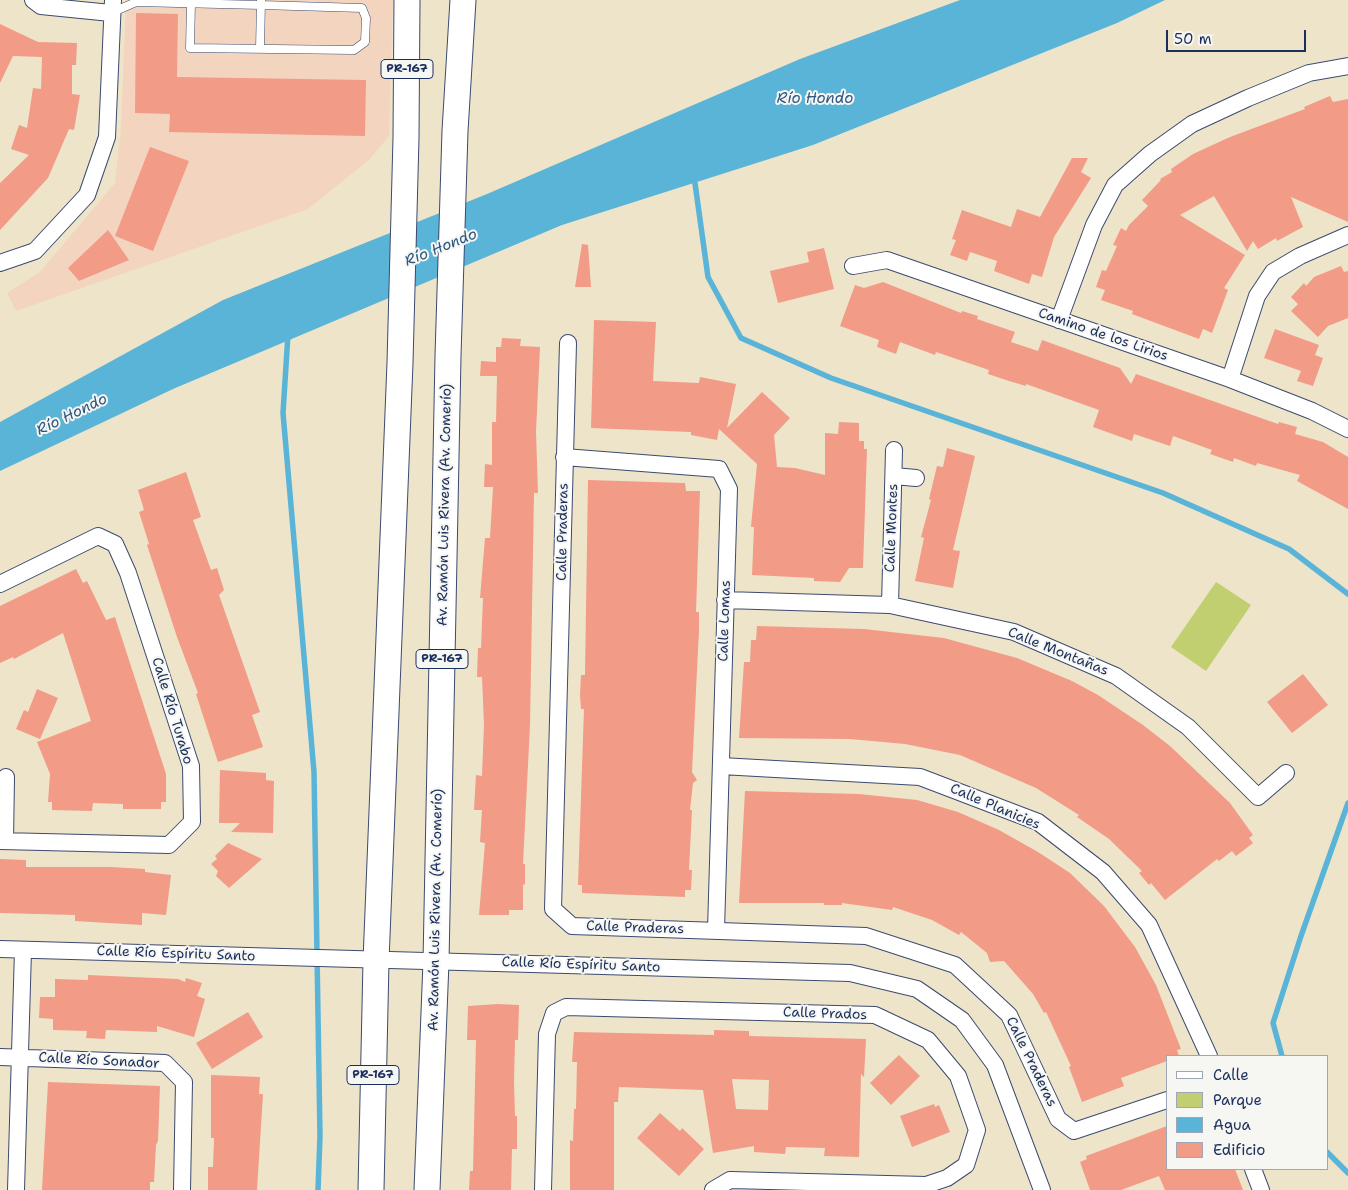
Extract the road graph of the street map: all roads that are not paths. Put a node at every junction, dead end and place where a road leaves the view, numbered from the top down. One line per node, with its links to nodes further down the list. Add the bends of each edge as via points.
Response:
1 (33, 0): 6 (street, via 41,6)
2 (407, 0): 30 (main road, PR-167, via 400,363)
3 (463, 0): 31 (main road, Av. Ramón Luis Rivera (Av. Comerío) / PR-167, via 448,356)
4 (261, 2): 5 (lane); 7 (lane); 7 (lane, via 362,8 366,26 365,42 354,50)
5 (190, 3): 6 (lane, via 136,2); 7 (lane, via 190,48)
6 (112, 7): 10 (street, via 107,137 87,194 34,251)
7 (260, 49)
8 (1348, 66): 12 (street, via 1309,74 1248,98 1192,124 1150,154 1115,185 1094,224)
9 (1348, 235): 14 (street, via 1273,272 1257,296)
10 (0, 263)
11 (853, 266): 12 (street, Camino de los Lirios, via 887,260)
12 (1059, 320): 14 (street, Camino de los Lirios)
13 (568, 343): 17 (street, Calle Praderas)
14 (1230, 379): 15 (street, Camino de los Lirios, via 1312,411)
15 (1348, 430)
16 (894, 450): 18 (street, Calle Montes)
17 (564, 457): 21 (street, Calle Lomas, via 720,469 729,488); 27 (street, Calle Praderas, via 553,909 572,926)
18 (894, 476): 19 (street); 22 (street, Calle Montes)
19 (916, 478)
20 (0, 584): 26 (street, Calle Río Turabo, via 98,536 115,544 128,573 191,766 192,822 168,845)
21 (726, 600): 22 (street, Calle Montañas); 23 (street, Calle Lomas)
22 (890, 605): 24 (street, Calle Montañas, via 1014,632 1116,676 1188,727 1258,797)
23 (721, 766): 27 (street, Calle Lomas); 32 (street, Calle Planicies, via 920,777 1038,822 1103,872 1149,925)
24 (1286, 773)
25 (6, 777): 26 (street)
26 (2, 841)
27 (716, 930): 35 (street, Calle Praderas, via 866,936 955,965 1009,1015 1058,1118 1074,1131)
28 (0, 949): 29 (street, Calle Río Espíritu Santo)
29 (23, 950): 30 (street, Calle Río Espíritu Santo); 34 (street, Calle Río Sonador)
30 (376, 961): 31 (street, Calle Río Espíritu Santo); 39 (main road, PR-167)
31 (436, 962): 40 (main road, Av. Ramón Luis Rivera (Av. Comerío) / PR-167); 43 (street, Calle Río Espíritu Santo, via 850,973 917,989 962,1020 995,1065)
32 (1209, 1055)
33 (0, 1057): 34 (street)
34 (20, 1057): 37 (street, Calle Río Sonador); 38 (street, Calle Río Sonador, via 165,1063 184,1082)
35 (1166, 1100)
36 (1253, 1170): 44 (street)
37 (16, 1190)
38 (182, 1190)
39 (371, 1190)
40 (427, 1190)
41 (543, 1190): 42 (street, Calle Prados, via 547,1034 554,1013 566,1007 875,1015 928,1040 958,1076 977,1130 966,1165 946,1178 926,1185 730,1180)
42 (713, 1190)
43 (1042, 1190)
44 (1261, 1190)

